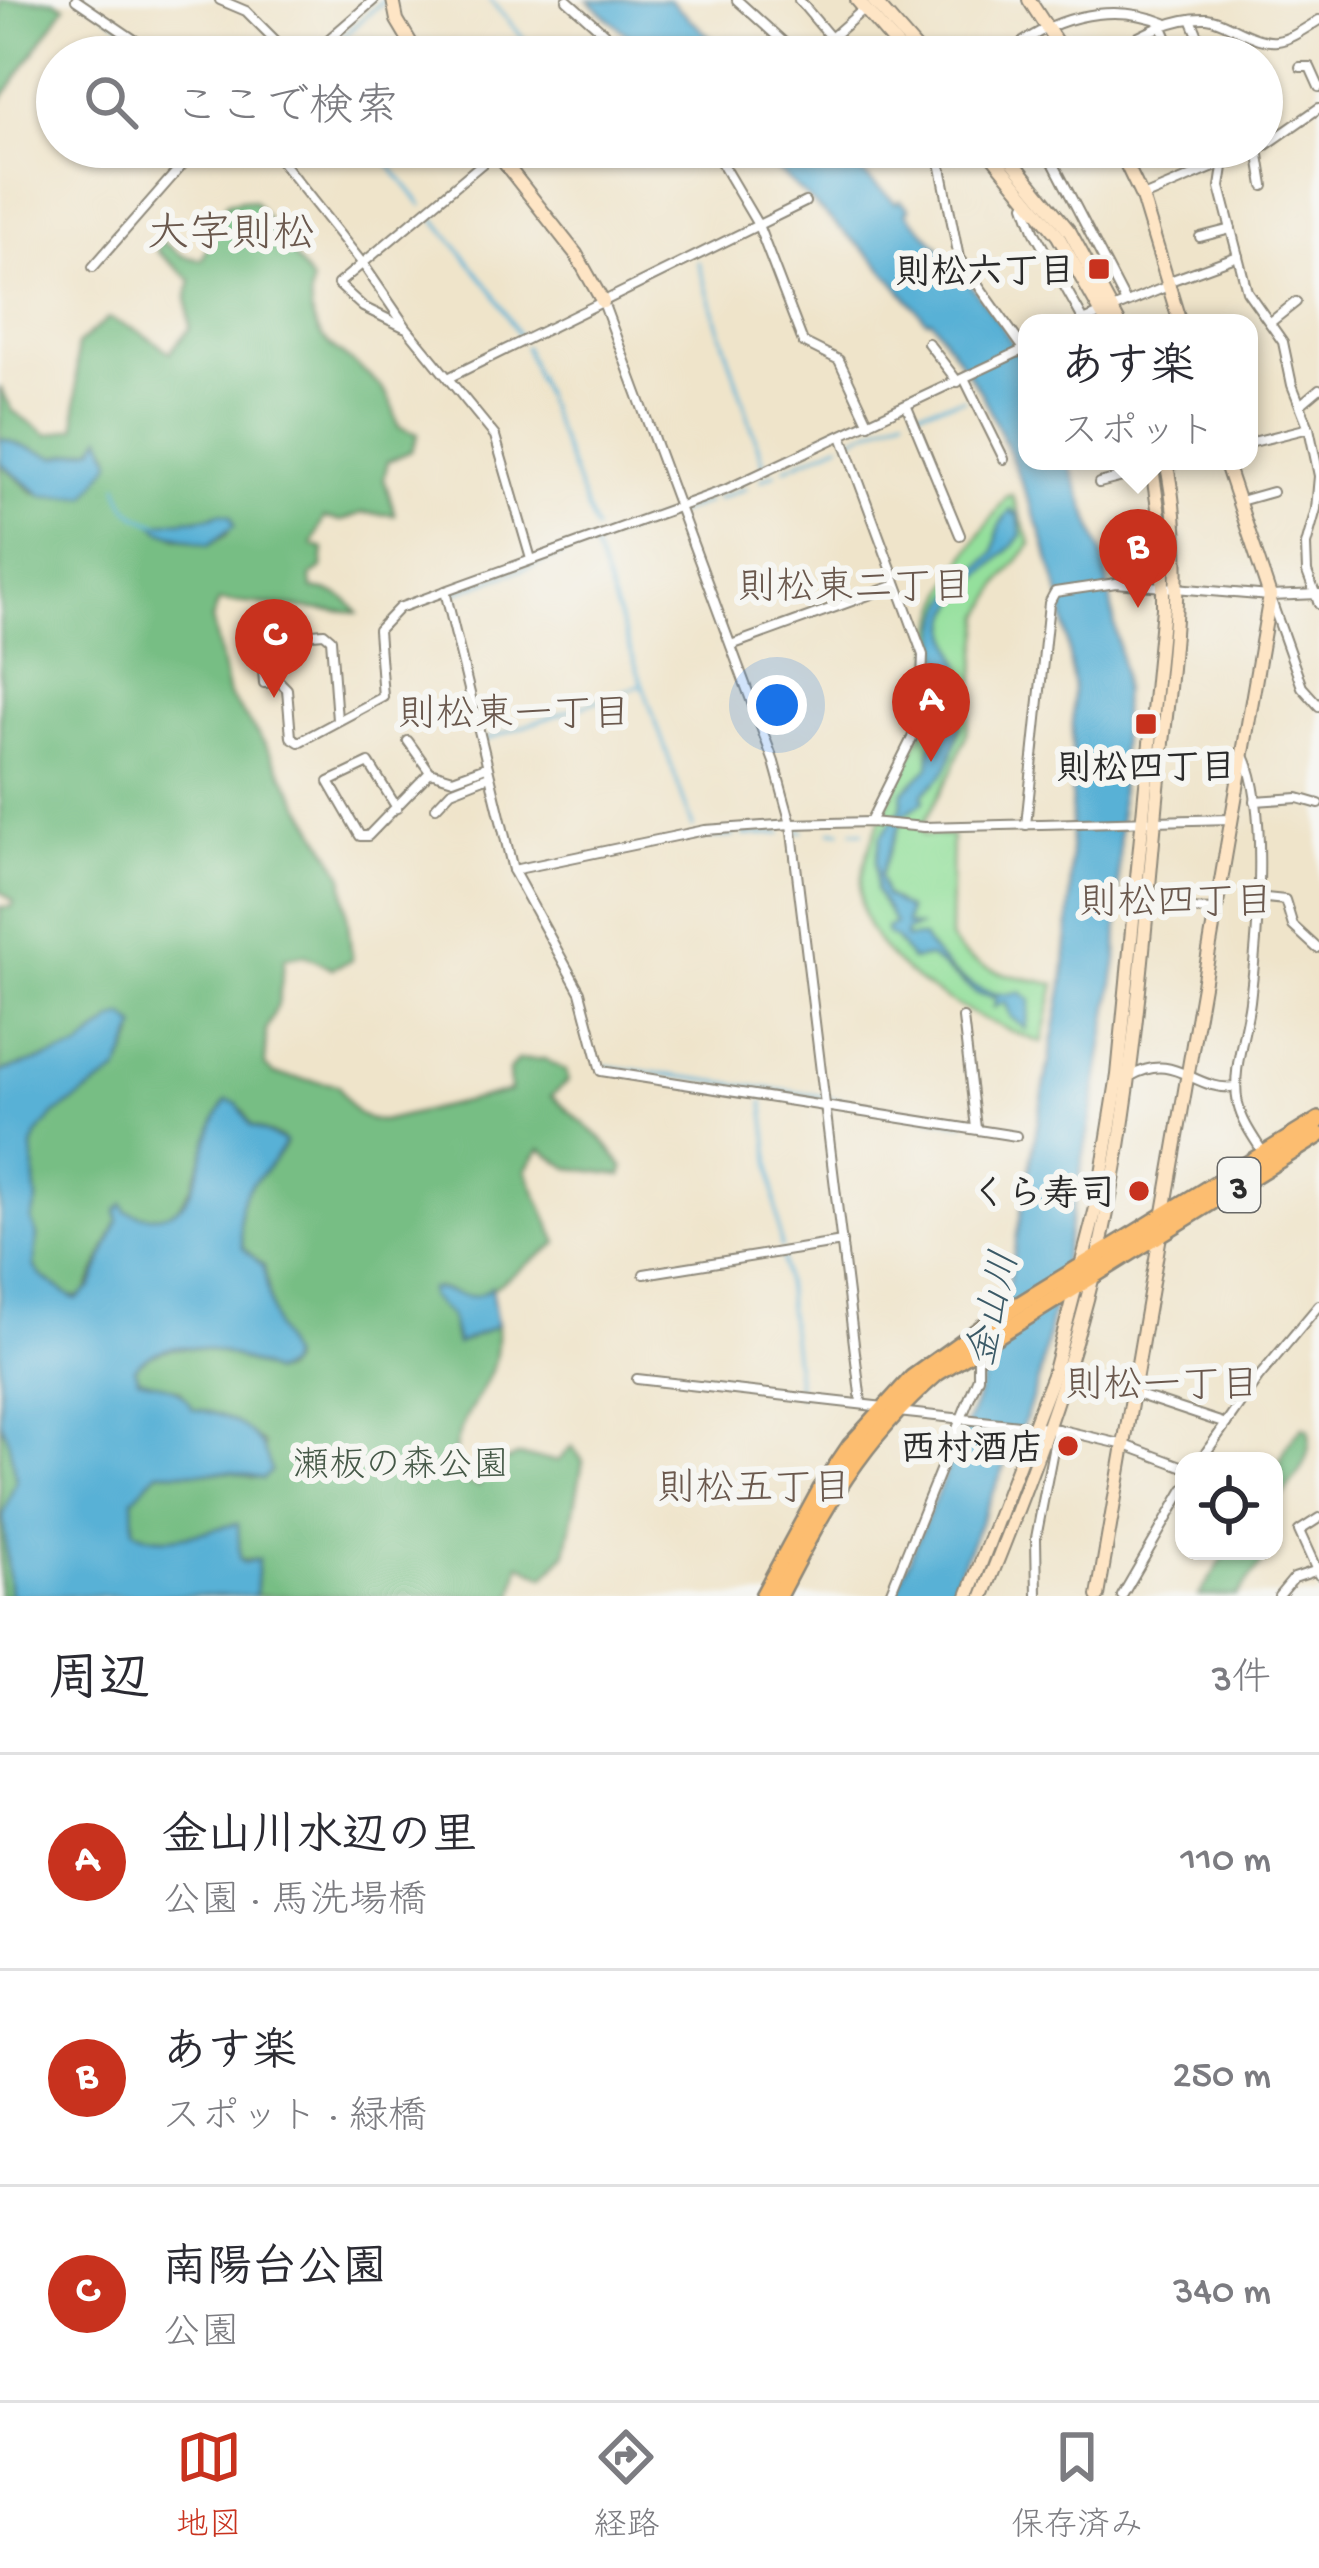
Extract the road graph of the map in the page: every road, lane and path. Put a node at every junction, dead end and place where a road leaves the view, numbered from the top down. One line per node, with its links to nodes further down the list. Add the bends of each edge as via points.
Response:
1 (76, 0): 14 (street)
2 (220, 0): 15 (street, via 246,11)
3 (374, 0): 16 (street)
4 (393, 0): 17 (street)
5 (567, 0): 18 (street)
6 (737, 0): 19 (street)
7 (799, 0): 20 (street)
8 (1029, 0): 12 (street)
9 (868, 2): 21 (street); 22 (street); 23 (street)
10 (1191, 19): 13 (street); 28 (street); 29 (street, via 1212,18)
11 (1319, 20): 30 (street)
12 (1046, 25): 13 (street, via 1124,14); 24 (street); 25 (street)
13 (1164, 25): 26 (street); 27 (street)
14 (129, 36)
15 (271, 36)
16 (332, 36)
17 (407, 36)
18 (607, 36)
19 (777, 36)
20 (829, 36)
21 (833, 36)
22 (892, 36)
23 (902, 36)
24 (1032, 36)
25 (1053, 36)
26 (1142, 36)
27 (1168, 36)
28 (1198, 36)
29 (1254, 36)
30 (1283, 41)
31 (1319, 61): 32 (street, via 1305,67)
32 (1319, 87)
33 (1317, 115): 34 (street)
34 (1283, 134)
35 (179, 168): 59 (street)
36 (287, 168): 58 (street)
37 (474, 168): 58 (street)
38 (512, 168): 61 (street)
39 (724, 168): 53 (street)
40 (942, 168): 68 (street, via 959,258)
41 (1004, 168): 49 (street)
42 (1018, 168): 54 (street)
43 (1057, 168): 52 (street)
44 (1128, 168): 50 (street)
45 (1220, 168): 50 (street)
46 (1223, 168): 55 (street)
47 (1261, 168): 48 (street)
48 (1264, 186)
49 (1029, 197): 63 (street); 64 (street, via 1036,233)
50 (1142, 197): 60 (street)
51 (806, 202): 53 (street)
52 (1082, 214): 54 (street); 63 (street)
53 (758, 226): 61 (street); 76 (street, via 803,342 838,360)
54 (1065, 226): 63 (street)
55 (1231, 229): 56 (street); 57 (street)
56 (1200, 237)
57 (1238, 256): 60 (street); 66 (street, via 1247,291)
58 (363, 264): 67 (street); 67 (street, via 338,284)
59 (93, 267)
60 (1168, 284): 63 (street); 65 (street)
61 (603, 302): 71 (street); 87 (street)
62 (1296, 302): 66 (street)
63 (1112, 311)
64 (1078, 314)
65 (1177, 314)
66 (1272, 321): 74 (street)
67 (406, 328): 71 (street)
68 (1018, 341)
69 (928, 344): 72 (street)
70 (1018, 352): 72 (street)
71 (448, 378): 89 (street, via 495,436)
72 (964, 380): 75 (street); 80 (street)
73 (1319, 389): 74 (street)
74 (1300, 405): 77 (street)
75 (907, 407): 76 (street); 88 (street)
76 (868, 424): 78 (street)
77 (1309, 428): 79 (street); 94 (street, via 1319,476 1307,572)
78 (842, 436): 87 (street); 90 (street)
79 (1258, 441)
80 (1004, 459)
81 (1141, 470): 84 (street)
82 (1161, 470): 91 (street)
83 (1228, 470): 86 (street)
84 (1099, 483)
85 (1272, 492): 86 (street)
86 (1238, 502): 93 (street)
87 (680, 506): 89 (street); 95 (street)
88 (960, 536)
89 (531, 559): 92 (street)
90 (896, 585): 95 (street); 107 (street, via 923,655 921,709)
91 (1171, 586): 93 (street); 108 (street); 110 (street, via 1116,583 1057,592 1049,603)
92 (445, 591): 97 (street, via 399,608 378,630 383,698); 101 (street)
93 (1270, 596): 94 (street); 96 (street, via 1302,688); 99 (street)
94 (1318, 597)
95 (731, 645): 109 (street)
96 (1319, 706)
97 (337, 720): 97 (street, via 299,742 291,737 287,689 264,683 264,638 331,639)
98 (408, 740): 100 (street)
99 (1244, 755): 102 (street); 106 (street)
100 (430, 772): 101 (street, via 453,779); 105 (street)
101 (488, 772): 104 (street); 111 (street)
102 (1255, 801): 103 (street); 112 (street)
103 (1319, 805)
104 (436, 807)
105 (397, 808): 105 (street, via 360,836 329,782 369,763)
106 (1231, 819): 108 (street); 114 (street)
107 (870, 822): 109 (street); 110 (street)
108 (1148, 823): 110 (street); 113 (street); 129 (street)
109 (791, 824): 111 (street, via 705,830); 120 (street)
110 (1026, 825)
111 (513, 870): 120 (street, via 580,992 601,1071)
112 (1256, 897): 115 (street, via 1285,900 1293,926); 119 (street)
113 (1146, 908): 114 (street); 117 (street)
114 (1218, 910): 118 (street)
115 (1317, 949)
116 (963, 1018): 122 (street)
117 (1130, 1076): 118 (street, via 1163,1065); 129 (street)
118 (1190, 1076): 119 (street); 126 (street)
119 (1236, 1087): 125 (street)
120 (825, 1104): 122 (street); 128 (street)
121 (1319, 1120): 125 (highway, 3)
122 (976, 1128): 123 (street)
123 (1016, 1136)
124 (1319, 1136): 125 (highway, 3)
125 (1268, 1159): 126 (highway, 3); 127 (highway, 3)
126 (1165, 1214): 127 (street); 129 (highway, 3)
127 (1160, 1234): 129 (highway, 3); 135 (street)
128 (842, 1242): 130 (street); 136 (street)
129 (1092, 1266): 131 (highway, 3); 140 (street)
130 (644, 1274)
131 (1070, 1284): 133 (highway, 3); 137 (highway, 3, via 986,1325 938,1358); 140 (street)
132 (1319, 1305): 139 (street)
133 (980, 1346): 137 (highway, 3); 138 (street)
134 (637, 1379): 136 (street)
135 (1133, 1393): 139 (street); 141 (street)
136 (862, 1402): 137 (street)
137 (888, 1409): 138 (street); 147 (highway, 3, via 820,1490); 148 (highway, 3)
138 (961, 1421): 140 (street); 149 (street)
139 (1226, 1424): 142 (street)
140 (1048, 1428): 141 (street); 150 (street); 151 (street); 152 (street)
141 (1125, 1445): 143 (street); 153 (street)
142 (1206, 1452)
143 (1175, 1464)
144 (1175, 1505): 154 (street)
145 (1319, 1518): 146 (street, via 1298,1531)
146 (1318, 1572): 155 (street, via 1294,1578)
147 (763, 1596)
148 (778, 1596)
149 (889, 1596)
150 (968, 1596)
151 (983, 1596)
152 (1037, 1596)
153 (1098, 1596)
154 (1122, 1596)
155 (1279, 1596)

